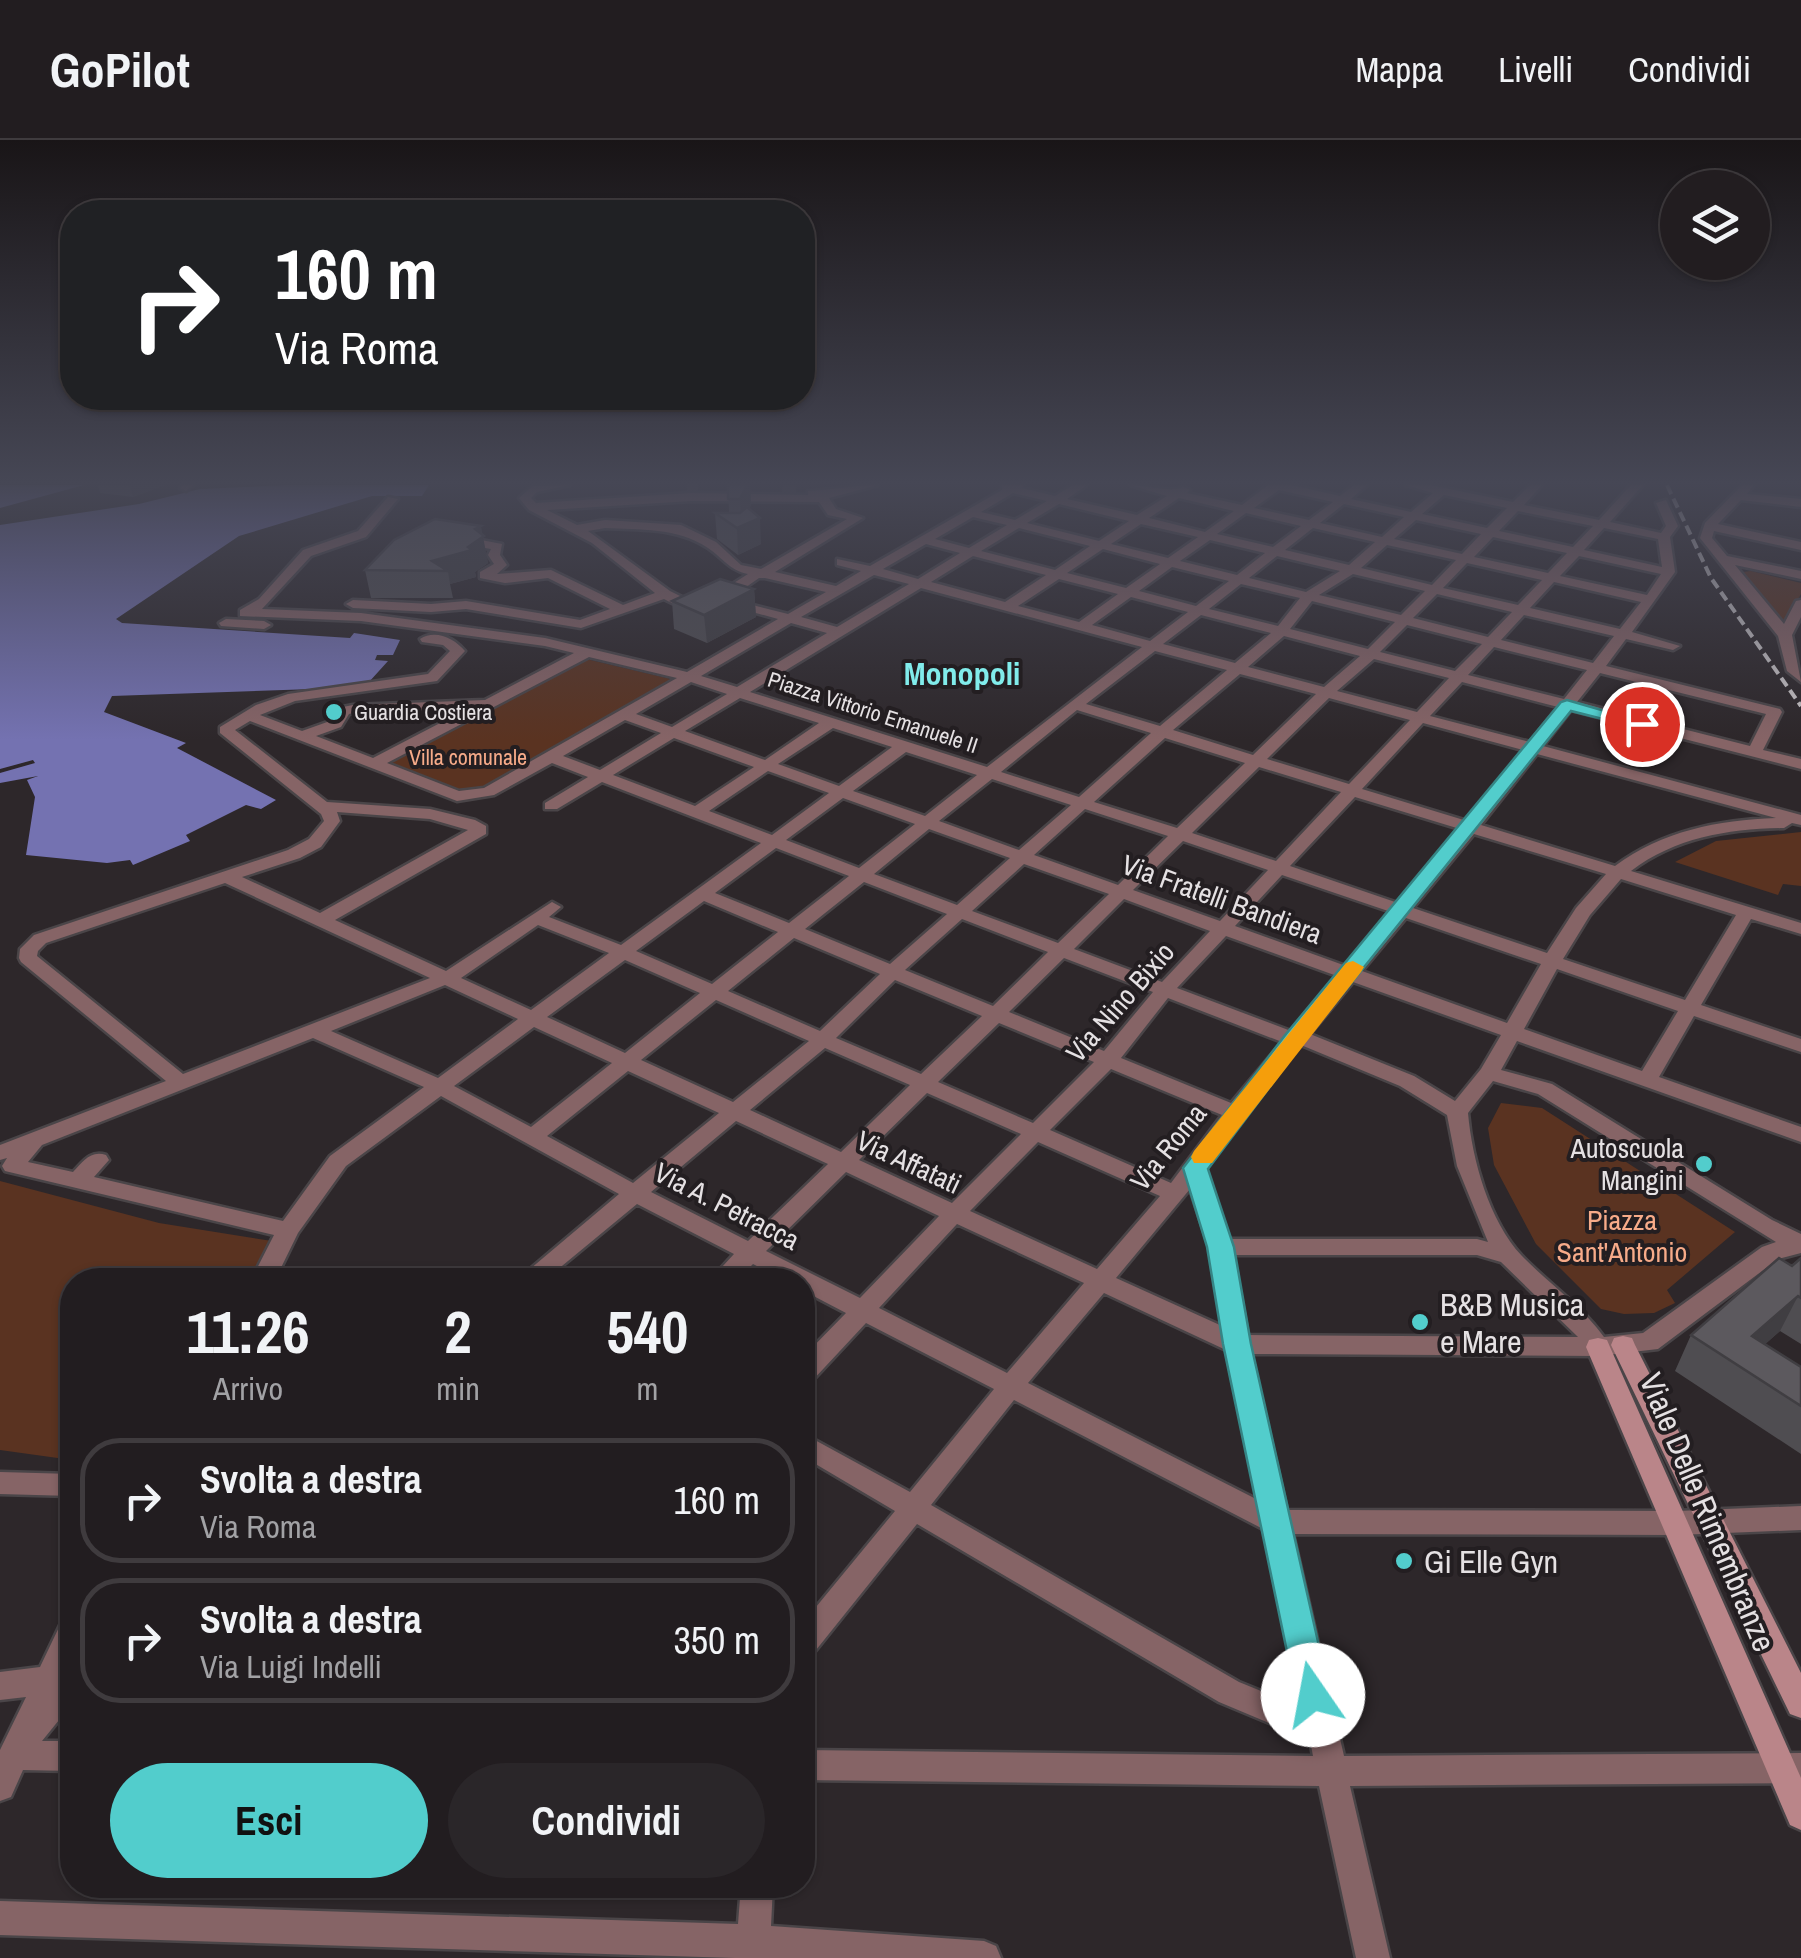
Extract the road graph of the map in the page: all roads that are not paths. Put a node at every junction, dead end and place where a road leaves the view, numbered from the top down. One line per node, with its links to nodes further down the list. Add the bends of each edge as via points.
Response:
1 (292, 570): 42 (street)
2 (493, 570): 39 (street, via 485,575 504,582 551,574)
3 (635, 570): 32 (street)
4 (743, 570): 23 (street)
5 (767, 570): 23 (street)
6 (871, 570): 29 (street)
7 (881, 570): 27 (street)
8 (943, 570): 27 (street, Piazza Vittorio Emanuele II)
9 (1040, 570): 22 (street)
10 (1063, 570): 22 (street)
11 (1160, 570): 31 (street)
12 (1199, 570): 26 (street)
13 (1255, 570): 26 (street, Piazza Vittorio Emanuele II)
14 (1351, 570): 30 (street); 33 (street)
15 (1452, 570): 30 (street)
16 (1511, 570): 25 (street)
17 (1561, 570): 25 (street, Via Nino Bixio)
18 (1659, 570): 21 (street)
19 (1730, 570): 50 (street)
20 (1773, 570): 24 (street)
21 (1669, 572): 35 (street, Via Roma)
22 (1056, 574): 31 (street); 37 (street)
23 (758, 575): 29 (street); 34 (street)
24 (1801, 576)
25 (1553, 579): 35 (street); 41 (street, Via Nino Bixio)
26 (1242, 580): 33 (street); 40 (street, Piazza Vittorio Emanuele II)
27 (924, 582): 37 (street); 47 (street, Piazza Vittorio Emanuele II)
28 (370, 586): 36 (street)
29 (837, 590): 44 (street)
30 (1433, 590): 41 (street); 45 (street)
31 (1128, 592): 40 (street); 46 (street)
32 (665, 594): 34 (street, via 692,609); 39 (street)
33 (1309, 596): 45 (street); 48 (street)
34 (719, 598): 44 (street)
35 (1650, 600): 49 (street, Via Roma)
36 (354, 604): 39 (street, via 466,605 581,624); 43 (street)
37 (1010, 604): 46 (street)
38 (1801, 604): 50 (street)
39 (619, 608)
40 (1198, 610): 48 (street); 52 (street, Piazza Vittorio Emanuele II)
41 (1523, 611): 49 (street); 51 (street, Via Nino Bixio)
42 (247, 612): 43 (street); 66 (street, via 226,623 430,639 458,651 440,674 422,681 294,697)
43 (337, 616): 54 (street)
44 (789, 618): 47 (street); 58 (street)
45 (1404, 620): 51 (street); 55 (street)
46 (1083, 625): 52 (street)
47 (841, 632): 62 (street, Piazza Vittorio Emanuele II)
48 (1282, 632): 55 (street); 56 (street)
49 (1623, 634): 53 (street); 57 (street, Via Roma)
50 (1785, 635): 60 (street)
51 (1494, 642): 57 (street); 59 (street, Via Nino Bixio)
52 (1154, 645): 56 (street); 65 (street, Piazza Vittorio Emanuele II)
53 (1673, 646)
54 (589, 651): 58 (street); 63 (street)
55 (1370, 655): 59 (street); 61 (street)
56 (1239, 668): 61 (street); 71 (street)
57 (1597, 668): 64 (street, Via Roma); 75 (street, via 1774,712)
58 (687, 676): 62 (street); 67 (street)
59 (1460, 678): 64 (street); 68 (street, Via Nino Bixio)
60 (1801, 678)
61 (1328, 691): 68 (street); 78 (street)
62 (742, 692): 69 (street, Piazza Vittorio Emanuele II); 70 (street)
63 (488, 704): 72 (street, via 354,710); 77 (street)
64 (1567, 705): 74 (street, Via Roma); 75 (street)
65 (1074, 706): 71 (street); 81 (street, Piazza Vittorio Emanuele II)
66 (247, 715): 72 (street); 87 (street, via 228,726 228,735)
67 (625, 715): 70 (street, Via Fratelli Bandiera); 76 (street)
68 (1423, 716): 74 (street); 83 (street, Via Nino Bixio)
69 (831, 722): 73 (street, Piazza Vittorio Emanuele II); 79 (street)
70 (674, 731): 79 (street, Via Fratelli Bandiera); 82 (street)
71 (1162, 732): 78 (street); 85 (street)
72 (304, 735): 77 (street)
73 (904, 746): 81 (street, Piazza Vittorio Emanuele II); 84 (street)
74 (1535, 746): 89 (street); 91 (street, Via Roma)
75 (1754, 753): 80 (street)
76 (552, 757): 77 (street, via 468,797); 82 (street)
77 (376, 762)
78 (1258, 762): 83 (street); 92 (street)
79 (766, 764): 84 (street, Via Fratelli Bandiera); 88 (street)
80 (1801, 764)
81 (990, 774): 85 (street); 90 (street)
82 (602, 776): 86 (street); 88 (street)
83 (1353, 791): 91 (street); 95 (street, Via Nino Bixio)
84 (841, 793): 90 (street, Via Fratelli Bandiera); 93 (street)
85 (1082, 805): 92 (street); 94 (street)
86 (551, 806)
87 (322, 807): 98 (street, via 332,820 314,843); 104 (street, via 445,814 480,830)
88 (697, 812): 93 (street)
89 (1801, 822): 96 (street, via 1706,829)
90 (929, 824): 94 (street, Via Fratelli Bandiera); 97 (street)
91 (1471, 827): 96 (street); 101 (street, Via Roma)
92 (1180, 835): 95 (street); 99 (street)
93 (773, 842): 97 (street); 100 (street)
94 (1025, 857): 99 (street, Via Fratelli Bandiera); 103 (street)
95 (1279, 870): 101 (street); 105 (street, Via Nino Bixio)
96 (1617, 872): 102 (street); 110 (street)
97 (861, 876): 103 (street); 107 (street)
98 (229, 878): 104 (street, Via Affatati); 127 (street, via 29,948 28,958)
99 (1122, 892): 105 (street, Via Fratelli Bandiera); 109 (street)
100 (702, 894): 107 (street); 108 (street)
101 (1400, 911): 110 (street); 112 (street, Via Roma)
102 (1746, 912): 106 (street); 116 (street)
103 (960, 913): 109 (street); 111 (street)
104 (320, 921): 113 (street, Via Affatati)
105 (1224, 928): 112 (street, Via Fratelli Bandiera); 115 (street, Via Nino Bixio)
106 (1801, 929)
107 (791, 930): 111 (street); 114 (street)
108 (620, 951): 113 (street, via 544,912); 114 (street); 118 (street)
109 (1062, 952): 115 (street); 117 (street)
110 (1553, 963): 116 (street); 120 (street)
111 (894, 971): 117 (street); 122 (street)
112 (1348, 973): 120 (street, Via Fratelli Bandiera); 121 (street, Via Roma)
113 (450, 977): 118 (street, Via Affatati); 119 (street)
114 (714, 992): 122 (street); 125 (street)
115 (1163, 992): 121 (street); 124 (street, Via Nino Bixio)
116 (1688, 1008): 123 (street); 128 (street)
117 (996, 1014): 124 (street); 129 (street)
118 (530, 1017): 125 (street, Via Affatati); 130 (street)
119 (310, 1028): 127 (street); 130 (street, Via A. Petracca)
120 (1512, 1034): 126 (street); 128 (street, Via Fratelli Bandiera)
121 (1295, 1037): 132 (street, Via Roma); 133 (street, via 1407,1081)
122 (822, 1040): 129 (street); 131 (street)
123 (1801, 1046)
124 (1108, 1060): 132 (street); 134 (street, Via Nino Bixio)
125 (630, 1061): 131 (street, Via Affatati); 136 (street)
126 (1489, 1072): 133 (street); 146 (street, via 1545,1089)
127 (180, 1082): 137 (street, via 34,1140)
128 (1646, 1082): 135 (street, Via Fratelli Bandiera)
129 (926, 1084): 134 (street); 139 (street)
130 (437, 1085): 136 (street, Via A. Petracca); 145 (street, via 338,1161)
131 (735, 1111): 139 (street, Via Affatati); 143 (street)
132 (1235, 1112): 140 (street, Via Roma)
133 (1456, 1112): 149 (street, via 1457,1133)
134 (1037, 1134): 142 (street); 144 (street, Via Nino Bixio)
135 (1801, 1135)
136 (531, 1138): 143 (street, Via A. Petracca)
137 (6, 1160): 141 (street)
138 (98, 1160): 141 (street)
139 (843, 1164): 144 (street, Via Affatati); 148 (street)
140 (1195, 1168): 142 (street, Via Roma); 147 (street)
141 (77, 1181): 145 (street)
142 (1172, 1192): 154 (street, Via Roma)
143 (636, 1194): 148 (street, Via A. Petracca); 151 (street)
144 (952, 1216): 154 (street, Via Affatati); 156 (street, Via Nino Bixio)
145 (288, 1230): 150 (street)
146 (1800, 1243): 158 (street, via 1770,1253 1650,1342)
147 (1220, 1247): 149 (street, via 1477,1247); 157 (street)
148 (752, 1251): 152 (street); 153 (street, Via A. Petracca)
149 (1508, 1256): 158 (street)
150 (269, 1268)
151 (544, 1268)
152 (734, 1268)
153 (783, 1268)
154 (1099, 1279): 157 (street, Via Affatati); 160 (street, Via Roma)
155 (815, 1285): 156 (street, Via A. Petracca)
156 (863, 1311): 159 (street, Via Nino Bixio); 160 (street, Via A. Petracca)
157 (1237, 1344): 158 (street, Via Affatati); 166 (street)
158 (1611, 1346): 167 (street, Viale Delle Rimembranze); 168 (street, Viale Delle Rimembranze)
159 (815, 1361)
160 (1011, 1386): 164 (street, Via Roma); 166 (street, Via A. Petracca)
161 (815, 1450): 164 (street)
162 (0, 1483): 163 (street)
163 (60, 1485)
164 (912, 1508): 169 (street, Via Roma); 173 (street, via 1229,1692)
165 (1801, 1518): 167 (street)
166 (1276, 1522): 168 (street); 173 (street)
167 (1710, 1522): 168 (street); 172 (street, Viale Delle Rimembranze)
168 (1677, 1523): 177 (street, Viale Delle Rimembranze)
169 (815, 1630)
170 (60, 1681): 171 (street); 174 (street)
171 (0, 1686)
172 (1801, 1704)
173 (1320, 1730): 178 (street)
174 (13, 1755): 175 (street); 179 (street)
175 (60, 1756)
176 (815, 1765): 178 (street)
177 (1791, 1769): 178 (street); 180 (street, Viale Delle Rimembranze)
178 (1330, 1771): 185 (street)
179 (0, 1786)
180 (1801, 1814)
181 (755, 1898): 183 (street)
182 (0, 1918): 183 (street)
183 (752, 1949): 184 (street)
184 (984, 1958)
185 (1373, 1958)

